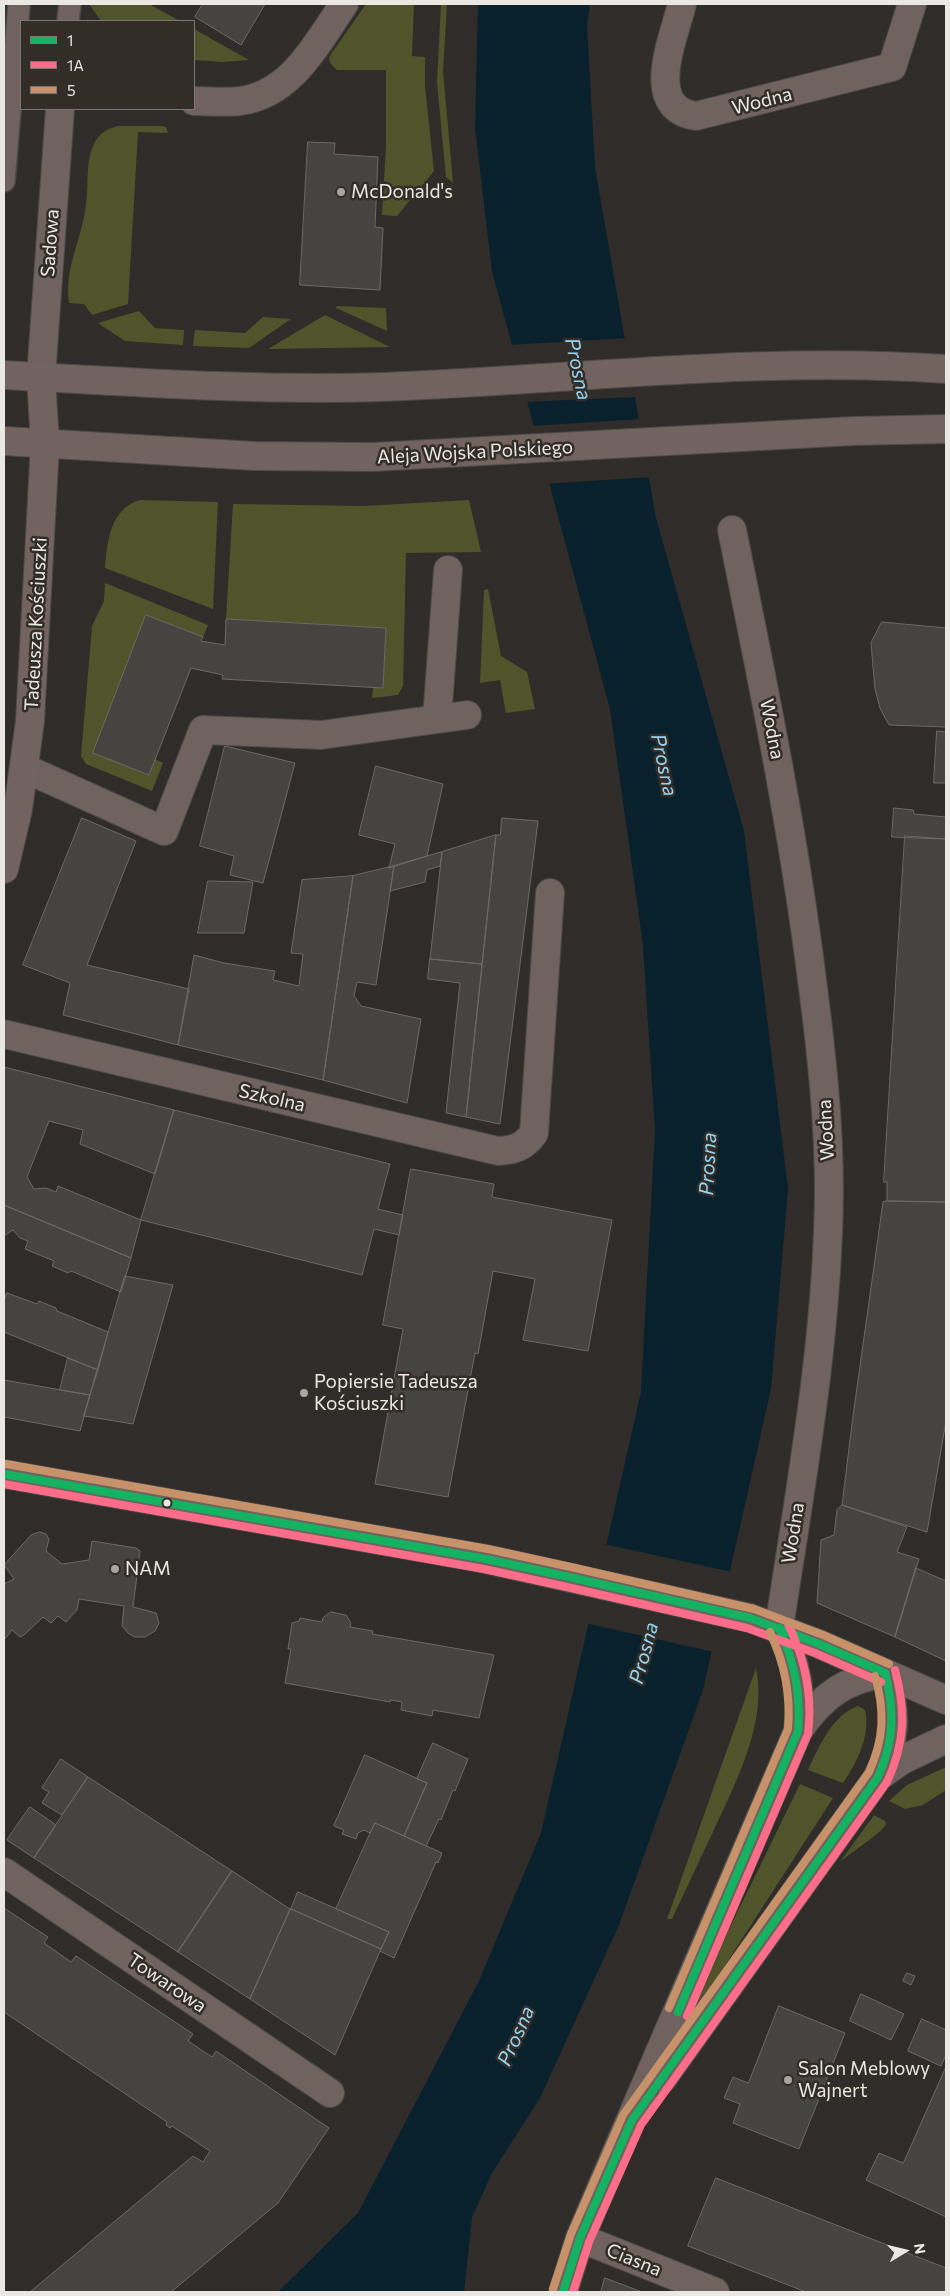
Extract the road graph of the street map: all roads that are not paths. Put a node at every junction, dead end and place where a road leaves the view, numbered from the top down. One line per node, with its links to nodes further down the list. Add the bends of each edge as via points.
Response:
1 (19, 4): 9 (lane)
2 (70, 4): 6 (lane)
3 (344, 4): 7 (street, via 306,59 276,89 241,101)
4 (682, 4): 5 (street, Wodna, via 665,71 665,93 677,110 696,116 892,67)
5 (912, 4)
6 (68, 20)
7 (195, 101)
8 (60, 110): 12 (street, Sadowa)
9 (4, 181)
10 (946, 369): 12 (main road, via 862,365 777,366 313,389)
11 (4, 375): 12 (main road)
12 (41, 377): 15 (main road, Tadeusza Kościuszki)
13 (946, 428): 15 (main road, Aleja Wojska Polskiego, via 373,457 314,458)
14 (4, 441): 15 (main road, Aleja Wojska Polskiego)
15 (45, 444): 20 (main road, Tadeusza Kościuszki, via 30,721)
16 (732, 530): 25 (street, Wodna, via 774,736 803,911 823,1070 829,1190 824,1300 802,1479)
17 (448, 570): 19 (street)
18 (468, 715): 19 (street)
19 (437, 719): 20 (street, via 320,735 203,730 164,831)
20 (24, 768): 21 (main road, Tadeusza Kościuszki)
21 (4, 869)
22 (550, 893): 23 (street, Szkolna, via 534,1133 526,1144 514,1150 498,1152)
23 (4, 1034)
24 (4, 1474): 25 (street, via 468,1556 750,1618)
25 (779, 1628): 26 (street); 28 (street, via 797,1675)
26 (886, 1673): 27 (street); 28 (street, via 866,1676 826,1696); 30 (street, via 895,1716 893,1738)
27 (946, 1700)
28 (798, 1731): 33 (street)
29 (946, 1739): 30 (street, via 902,1760)
30 (878, 1777): 33 (street)
31 (4, 1872): 32 (street, Towarowa)
32 (330, 2093)
33 (632, 2120): 34 (street)
34 (580, 2238): 35 (street); 36 (street, Ciasna)
35 (563, 2292)
36 (715, 2292)

